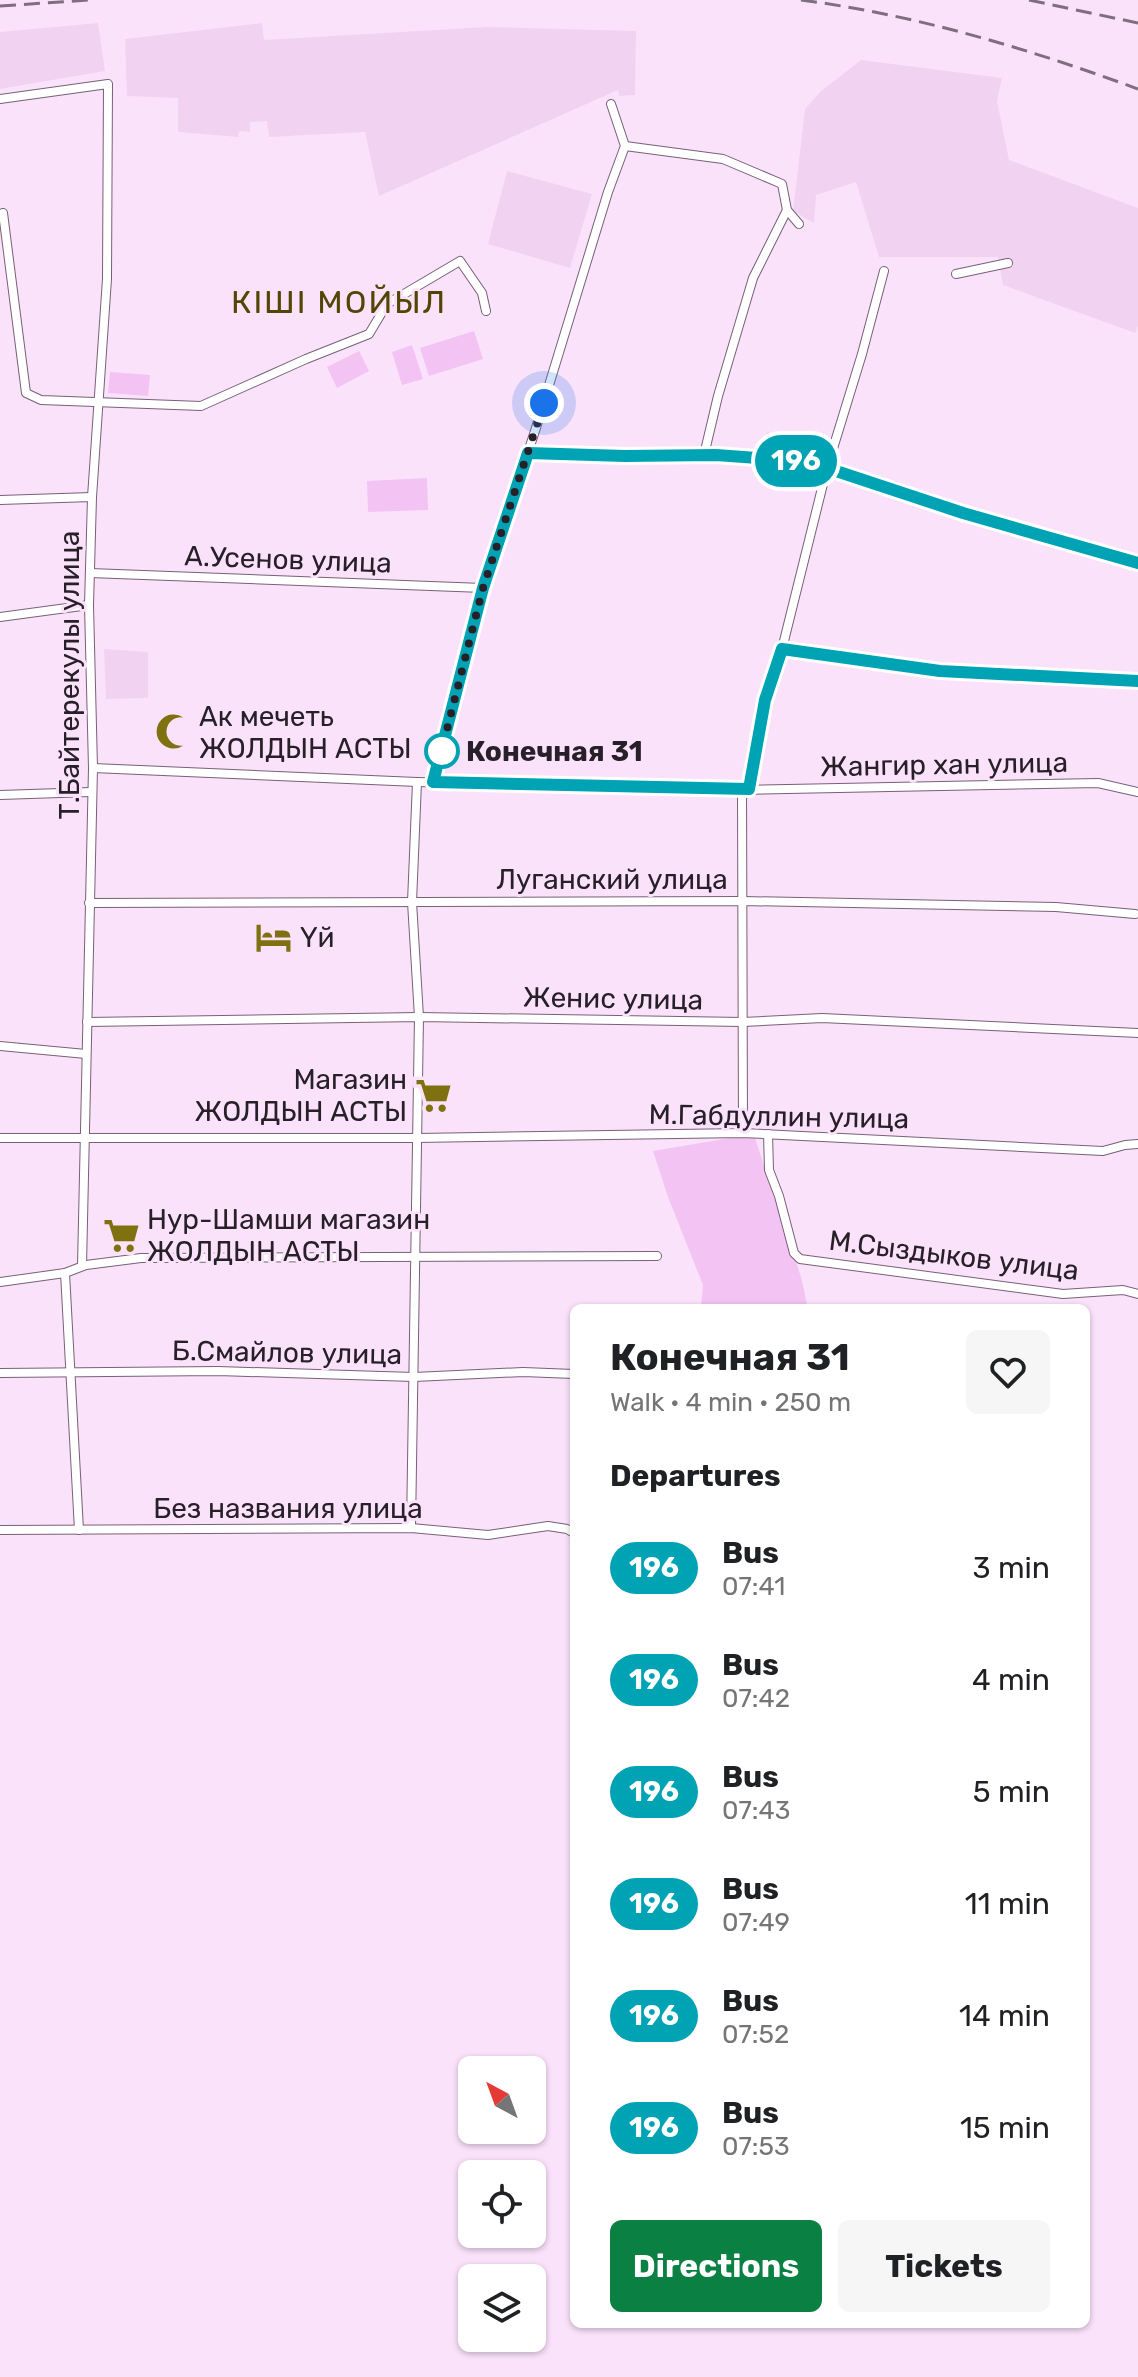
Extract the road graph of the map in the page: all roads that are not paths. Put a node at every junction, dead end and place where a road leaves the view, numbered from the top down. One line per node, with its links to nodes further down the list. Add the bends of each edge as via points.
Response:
1 (0, 99): 11 (street, Т.Байтерекулы улица, via 108,84 107,279)
2 (611, 104): 3 (street)
3 (625, 146): 4 (street, via 723,159 782,184); 12 (street)
4 (787, 210): 6 (street); 13 (street, via 753,278)
5 (3, 213): 11 (street, via 26,393 41,400)
6 (799, 224)
7 (1008, 263): 9 (street)
8 (884, 271): 14 (street)
9 (956, 274)
10 (486, 311): 11 (street, via 482,293 460,261 387,304 369,334 201,406)
11 (99, 402): 15 (street, Т.Байтерекулы улица)
12 (528, 453): 13 (street); 19 (street)
13 (704, 455): 14 (street)
14 (827, 468): 17 (street); 22 (street)
15 (92, 497): 16 (street); 18 (street, Т.Байтерекулы улица)
16 (0, 500)
17 (1138, 563)
18 (90, 573): 19 (street, А.Усенов улица); 20 (street, Т.Байтерекулы улица)
19 (483, 588): 26 (street)
20 (89, 605): 21 (street); 24 (street, Т.Байтерекулы улица)
21 (0, 617)
22 (782, 649): 23 (street, via 940,671); 27 (street)
23 (1138, 681)
24 (93, 768): 25 (street, Жангир хан улица); 28 (street, Т.Байтерекулы улица)
25 (417, 782): 26 (street, Жангир хан улица); 32 (street)
26 (433, 782): 27 (street, Жангир хан улица)
27 (746, 790): 29 (street, Жангир хан улица, via 1098,783); 31 (street)
28 (91, 792): 30 (street); 33 (street, Т.Байтерекулы улица)
29 (1138, 792)
30 (0, 795)
31 (743, 901): 32 (street, Луганский улица); 34 (street, Луганский улица, via 1056,907); 37 (street)
32 (412, 902): 33 (street, Луганский улица); 35 (street)
33 (89, 903): 36 (street, Т.Байтерекулы улица)
34 (1135, 914)
35 (419, 1017): 36 (street, Женис улица); 37 (street, Женис улица); 44 (street)
36 (87, 1022): 40 (street, Т.Байтерекулы улица)
37 (743, 1022): 38 (street, Женис улица, via 822,1018); 41 (street)
38 (1138, 1033)
39 (0, 1046): 40 (street)
40 (86, 1054): 45 (street, Т.Байтерекулы улица)
41 (743, 1133): 42 (street, М.Габдуллин улица); 44 (street, М.Габдуллин улица)
42 (768, 1134): 46 (street, М.Габдуллин улица, via 1103,1151); 52 (street, М.Сыздыков улица, via 769,1170 800,1259 1063,1294)
43 (0, 1138): 45 (street, М.Габдуллин улица)
44 (417, 1138): 45 (street, М.Габдуллин улица); 47 (street)
45 (85, 1139): 49 (street, Т.Байтерекулы улица)
46 (1138, 1144)
47 (413, 1255): 48 (street); 49 (street, via 141,1258); 56 (street)
48 (657, 1256)
49 (82, 1266): 50 (street)
50 (65, 1273): 51 (street); 54 (street)
51 (0, 1282)
52 (1138, 1294)
53 (0, 1373): 54 (street, Б.Смайлов улица)
54 (71, 1374): 56 (street, Б.Смайлов улица, via 218,1371); 59 (street)
55 (570, 1374): 56 (street, Б.Смайлов улица)
56 (414, 1377): 57 (street)
57 (411, 1528): 59 (street, Без названия улица); 60 (street, Без названия улица, via 488,1535 548,1526)
58 (0, 1530): 59 (street, Без названия улица)
59 (79, 1530)
60 (570, 1531)

